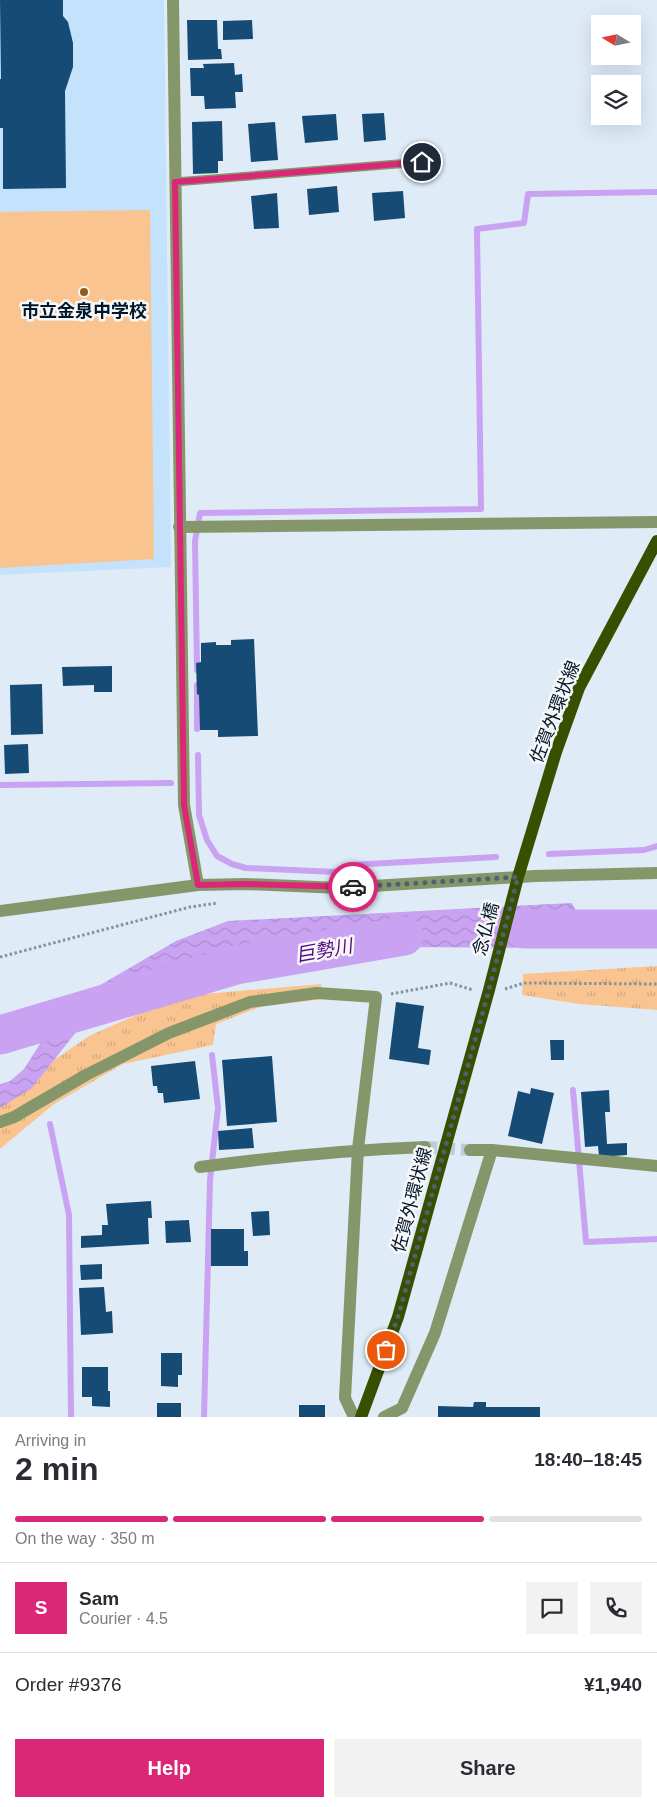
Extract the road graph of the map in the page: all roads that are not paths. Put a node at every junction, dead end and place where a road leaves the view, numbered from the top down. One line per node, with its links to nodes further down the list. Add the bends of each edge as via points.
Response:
1 (173, 0): 3 (street)
2 (422, 162): 3 (lane)
3 (175, 182): 5 (street)
4 (657, 522): 5 (street)
5 (183, 527): 9 (street, via 184,805)
6 (657, 540): 8 (main road, 佐賀外環状線, via 578,688)
7 (657, 873): 8 (street)
8 (518, 877): 9 (street, via 340,888); 11 (main road, 念仏橋)
9 (198, 885): 10 (street)
10 (0, 911)
11 (489, 990): 20 (main road, 佐賀外環状線, via 398,1317)
12 (0, 1122): 14 (street, via 169,1034 250,1002 317,993 376,997)
13 (425, 1147): 14 (street)
14 (358, 1150): 18 (street); 19 (street, via 345,1398)
15 (470, 1150): 16 (street)
16 (492, 1150): 17 (street); 21 (street, via 435,1333 402,1408)
17 (657, 1166)
18 (200, 1167)
19 (354, 1417)
20 (361, 1417)
21 (384, 1417)

